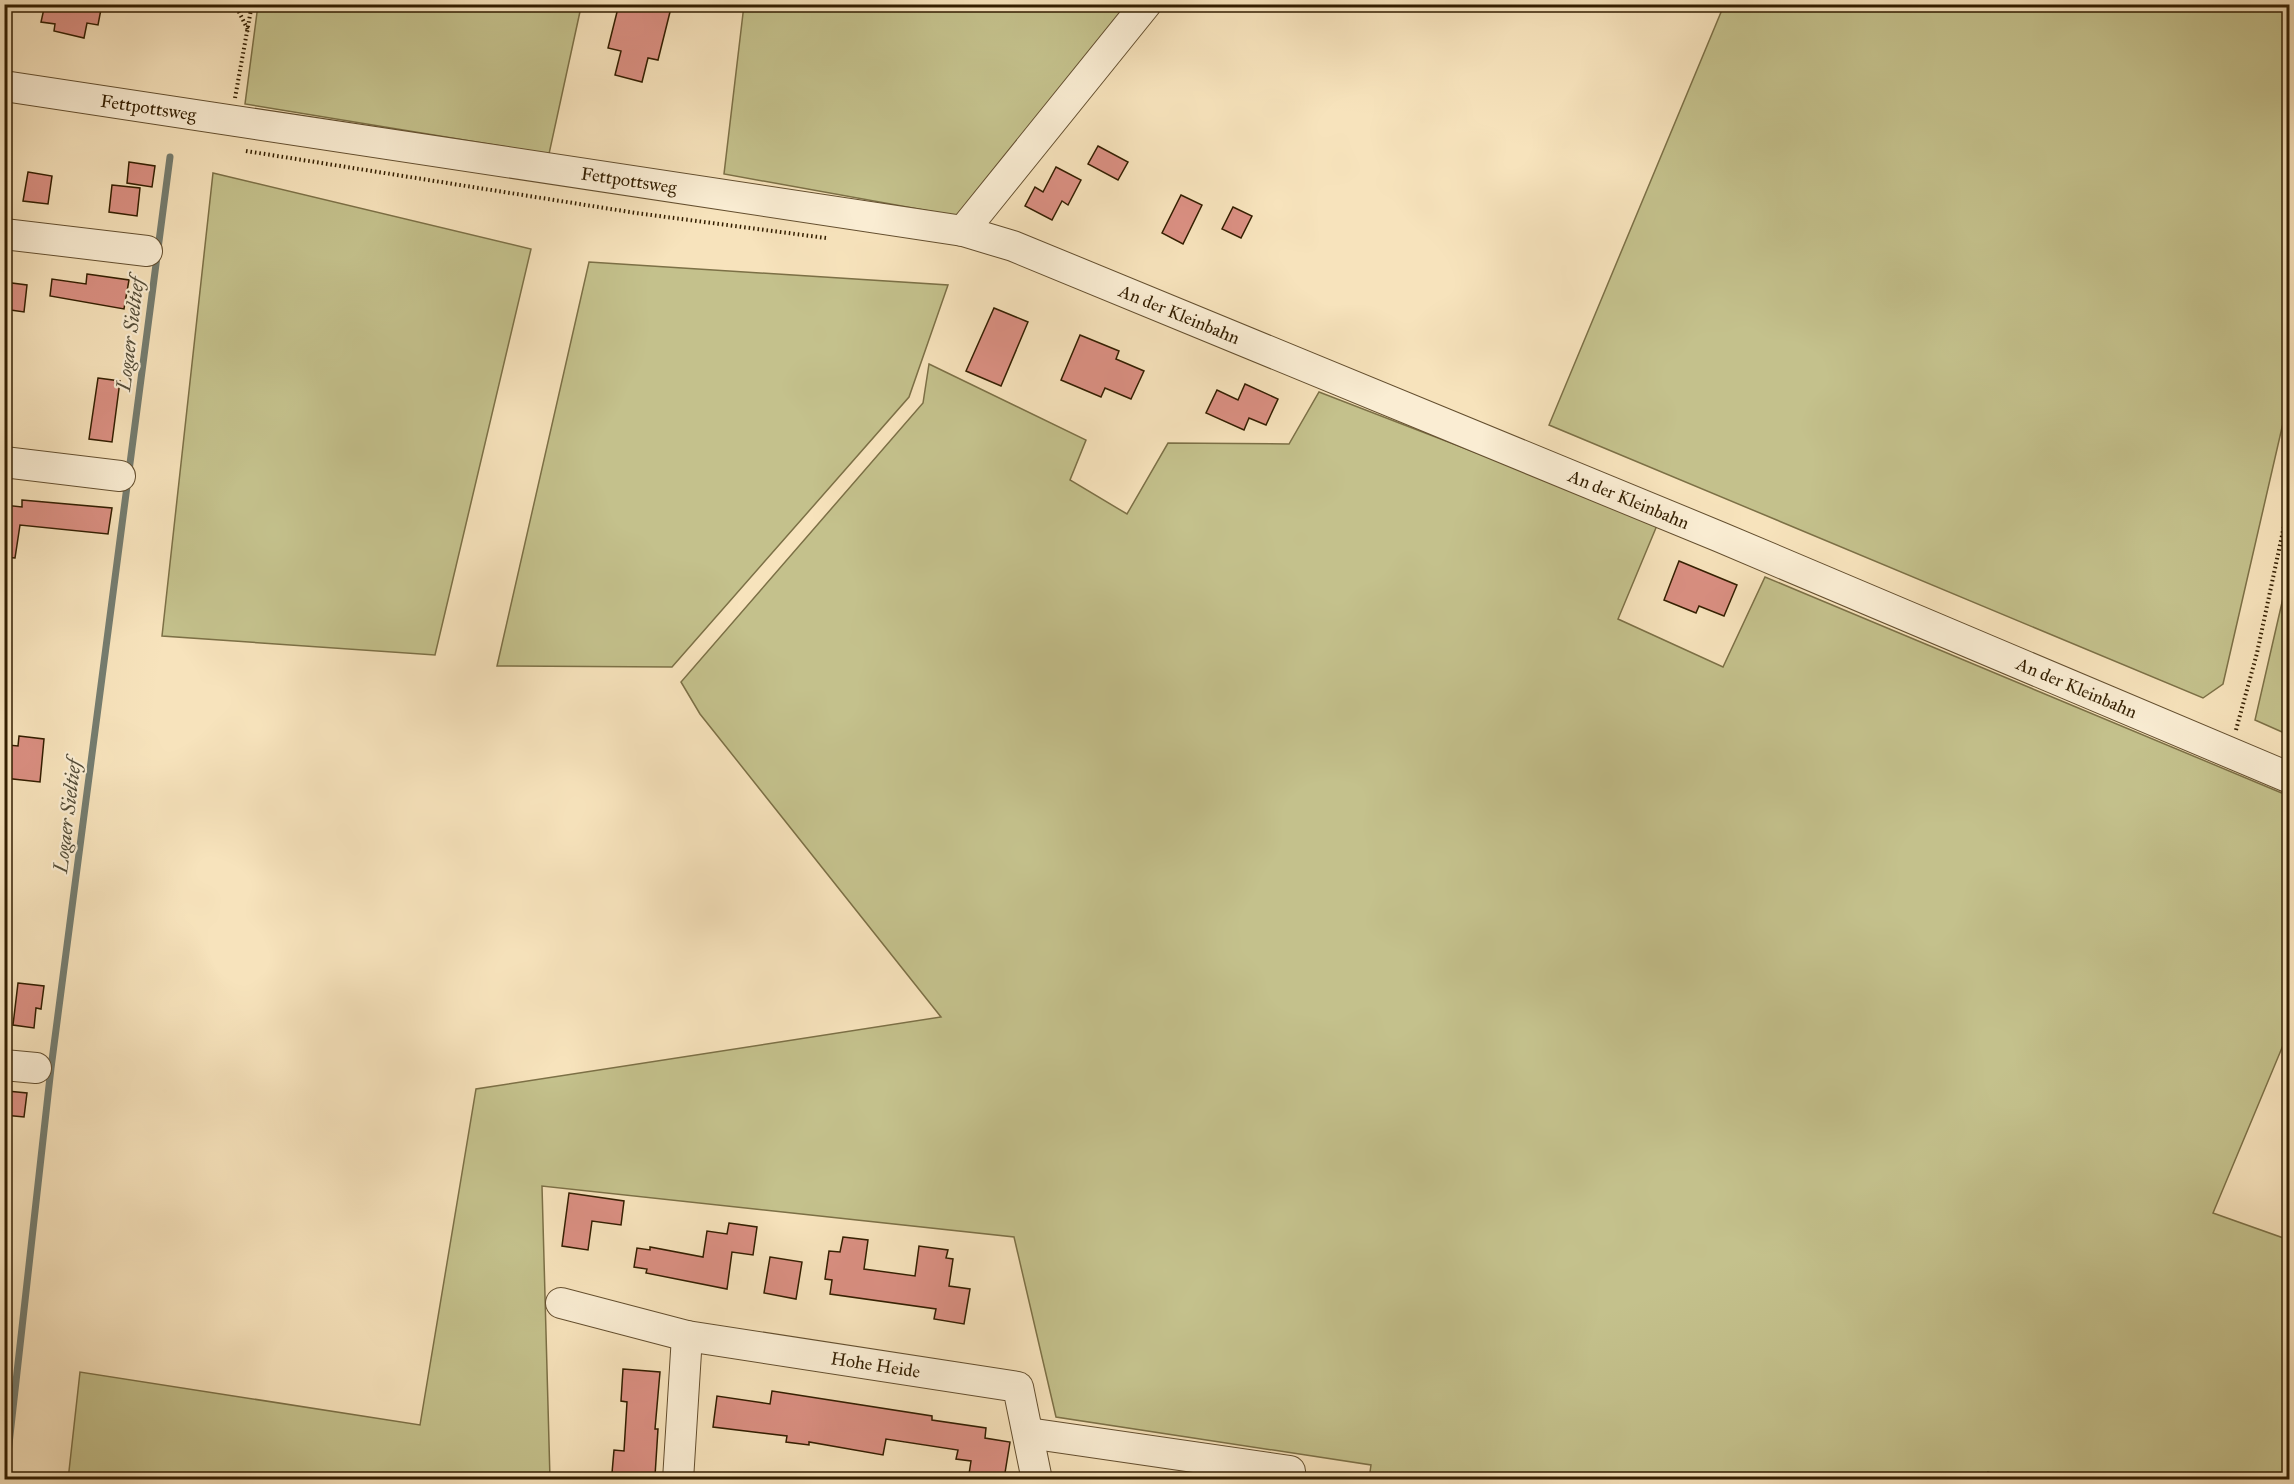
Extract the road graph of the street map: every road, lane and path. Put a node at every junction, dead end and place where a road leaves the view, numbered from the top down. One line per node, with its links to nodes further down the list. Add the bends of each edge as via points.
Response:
1 (228, 4): 4 (path, via 238,10)
2 (252, 4): 4 (path)
3 (1146, 4): 7 (street)
4 (249, 33): 6 (path)
5 (4, 86): 6 (street, Fettpottsweg)
6 (232, 135): 7 (street, Fettpottsweg); 9 (path, via 636,213)
7 (963, 231): 14 (street, An der Kleinbahn, via 1013,246 1165,308)
8 (4, 234): 10 (street)
9 (837, 240)
10 (147, 251)
11 (4, 462): 12 (street)
12 (120, 476)
13 (2289, 498): 14 (path, via 2257,653)
14 (2231, 754): 15 (street, An der Kleinbahn)
15 (2289, 778)
16 (4, 1065): 17 (street)
17 (36, 1068)
18 (561, 1303): 19 (street, Hohe Heide)
19 (687, 1336): 20 (street, Hohe Heide, via 1018,1387); 22 (street)
20 (1028, 1433): 21 (street); 23 (street, Hohe Heide)
21 (1290, 1471)
22 (678, 1479)
23 (1037, 1479)

